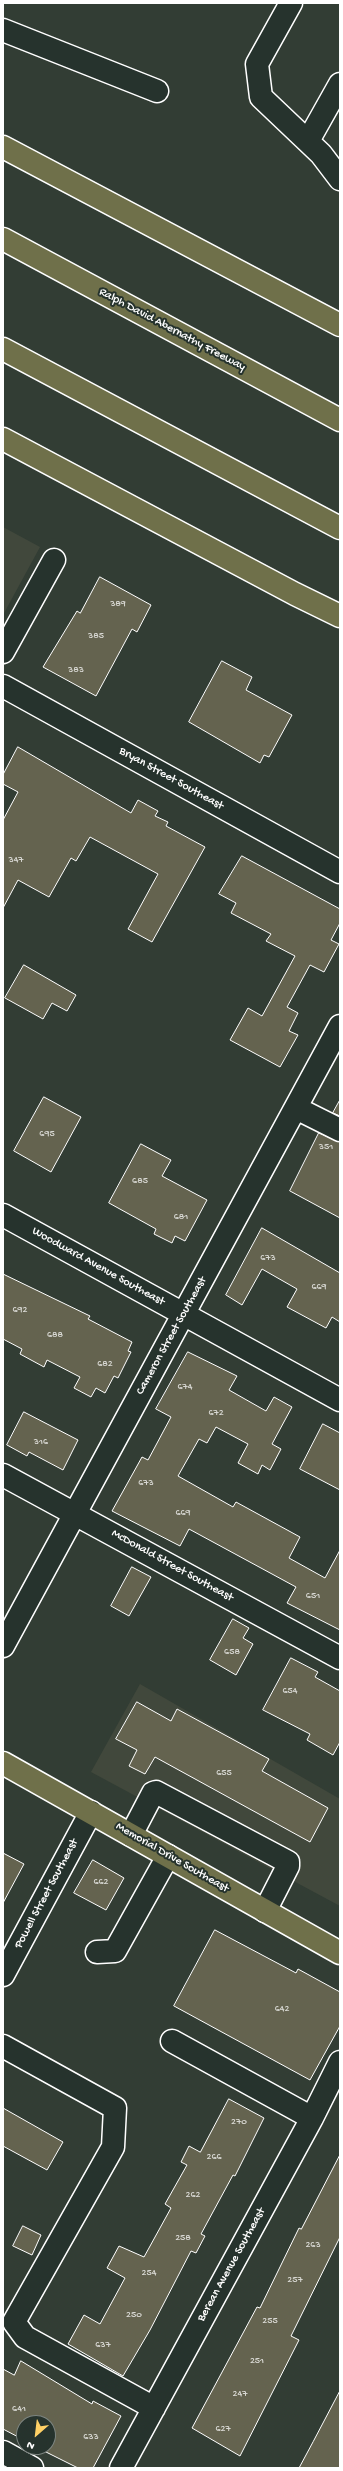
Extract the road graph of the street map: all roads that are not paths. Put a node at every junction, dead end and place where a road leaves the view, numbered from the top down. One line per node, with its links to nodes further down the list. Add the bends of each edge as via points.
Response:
1 (291, 3): 6 (street, via 257,64 262,97)
2 (3, 30): 4 (street)
3 (340, 84): 6 (street)
4 (157, 91)
5 (3, 147): 9 (main road)
6 (314, 148): 7 (street)
7 (340, 179)
8 (3, 239): 11 (main road, Ralph David Abernathy Freeway)
9 (340, 325)
10 (3, 349): 13 (main road)
11 (340, 420)
12 (3, 439): 15 (main road)
13 (340, 528)
14 (54, 560): 18 (street)
15 (295, 594): 16 (main road); 17 (main road)
16 (340, 616)
17 (340, 624)
18 (3, 652)
19 (3, 686): 20 (street, Bryan Street Southeast)
20 (340, 872)
21 (340, 1026): 22 (street, Cameron Street Southeast)
22 (296, 1108): 23 (street); 25 (street, Cameron Street Southeast)
23 (340, 1130)
24 (3, 1215): 25 (street, Woodward Avenue Southeast)
25 (184, 1314): 26 (street, Woodward Avenue Southeast); 28 (street, Cameron Street Southeast)
26 (340, 1400)
27 (3, 1474): 28 (street, McDonald Street Southeast)
28 (75, 1514): 29 (street, Cameron Street Southeast); 30 (street, McDonald Street Southeast)
29 (3, 1646)
30 (340, 1658)
31 (3, 1763): 32 (main road, Memorial Drive Southeast)
32 (91, 1812): 33 (main road, Memorial Drive Southeast); 38 (street, Powell Street Southeast)
33 (131, 1835): 34 (main road, Memorial Drive Southeast); 35 (street, via 153,1793 156,1792 288,1862)
34 (168, 1856): 35 (main road, Memorial Drive Southeast); 36 (street, via 115,1951)
35 (264, 1911): 37 (main road, Memorial Drive Southeast)
36 (97, 1952)
37 (340, 1953)
38 (3, 1975)
39 (172, 2041): 42 (street)
40 (3, 2046): 43 (street, via 115,2108 113,2146 14,2322 26,2337)
41 (340, 2062): 42 (street, Berean Avenue Southeast)
42 (312, 2118): 43 (street, Berean Avenue Southeast)
43 (154, 2408): 46 (street, Berean Avenue Southeast)
44 (3, 2452): 45 (street)
45 (32, 2468)
46 (121, 2468)

